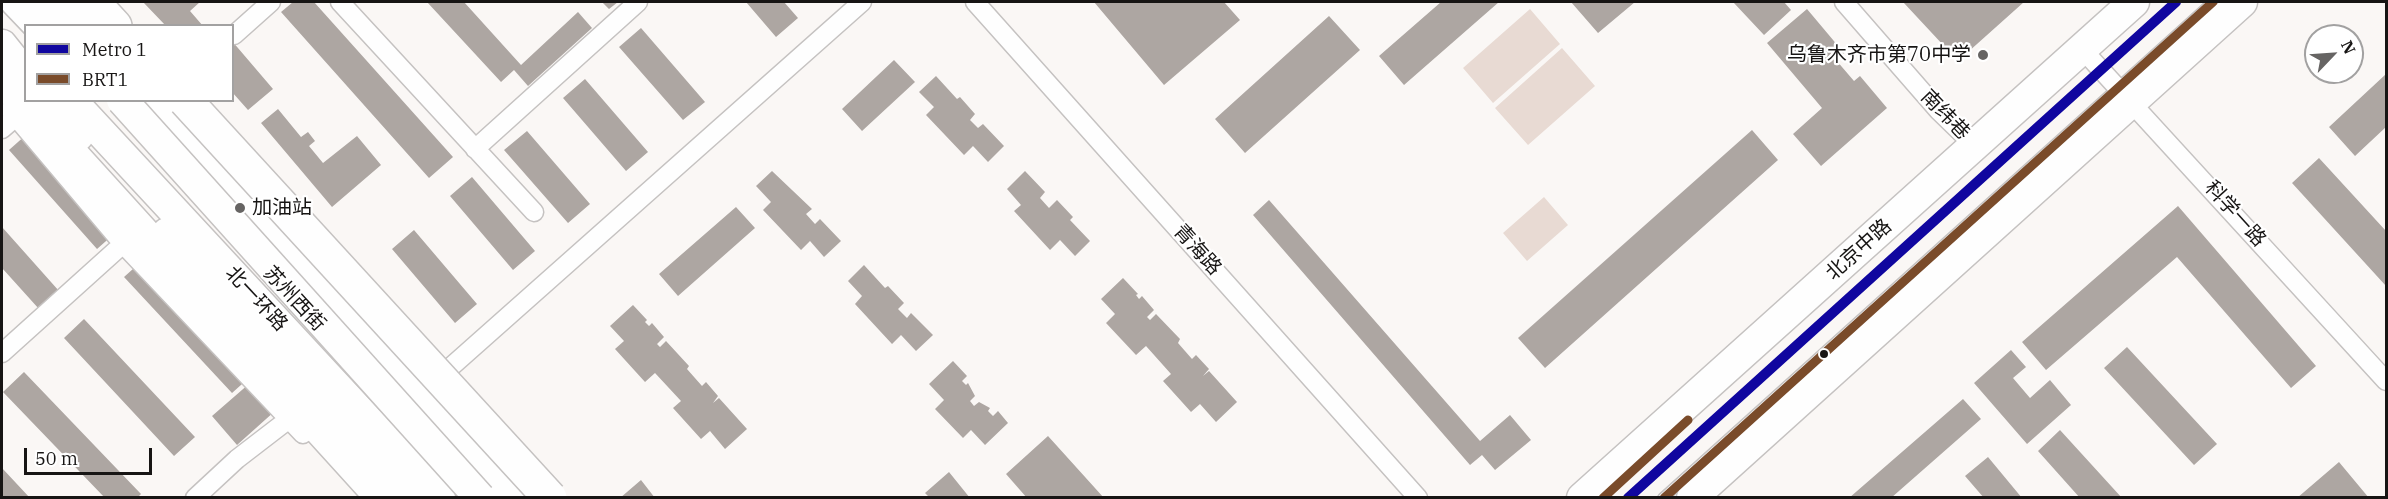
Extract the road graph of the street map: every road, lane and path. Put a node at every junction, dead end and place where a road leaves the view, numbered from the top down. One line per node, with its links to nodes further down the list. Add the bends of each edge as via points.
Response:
1 (14, 2): 15 (main road)
2 (33, 2): 16 (main road)
3 (46, 2): 17 (main road)
4 (66, 2): 18 (highway)
5 (93, 2): 19 (highway)
6 (270, 2): 22 (street)
7 (340, 2): 43 (street)
8 (638, 2): 43 (street)
9 (862, 2): 48 (street)
10 (975, 2): 60 (street, 青海路)
11 (1844, 2): 42 (street, 南纬巷)
12 (2134, 2): 25 (main road, 北京中路)
13 (2213, 2): 31 (lane)
14 (2242, 2): 31 (main road)
15 (35, 24)
16 (53, 24)
17 (73, 24)
18 (84, 24)
19 (113, 24)
20 (2, 25): 24 (main road)
21 (2, 35): 26 (main road)
22 (234, 35)
23 (2, 45): 28 (main road)
24 (24, 49)
25 (2088, 54): 31 (street, 科学一路); 42 (main road, 北京中路)
26 (24, 59)
27 (2, 61): 30 (highway)
28 (24, 72)
29 (2, 78): 53 (highway)
30 (24, 78)
31 (2125, 94): 47 (street, 科学一路); 63 (lane); 64 (main road)
32 (2, 99): 40 (street)
33 (54, 102): 54 (main road)
34 (54, 102): 55 (main road, 苏州西街)
35 (54, 102): 56 (main road, 北一环路)
36 (109, 102): 57 (main road, 苏州西街)
37 (124, 102): 57 (main road, 北一环路, bridge)
38 (154, 102): 48 (main road)
39 (187, 102): 59 (highway, bridge)
40 (16, 117): 41 (street); 45 (street)
41 (2, 129)
42 (1976, 146): 61 (main road, 北京中路)
43 (475, 148): 44 (street)
44 (534, 212)
45 (123, 244): 46 (street); 50 (street)
46 (2, 353)
47 (2386, 381)
48 (419, 395): 58 (main road)
49 (1697, 411): 62 (lane)
50 (289, 419): 51 (street); 52 (street)
51 (195, 498)
52 (363, 498)
53 (383, 498)
54 (407, 498)
55 (432, 498)
56 (440, 498)
57 (480, 498)
58 (512, 498)
59 (550, 498)
60 (1418, 498)
61 (1581, 498)
62 (1602, 498)
63 (1663, 498)
64 (1692, 498)

